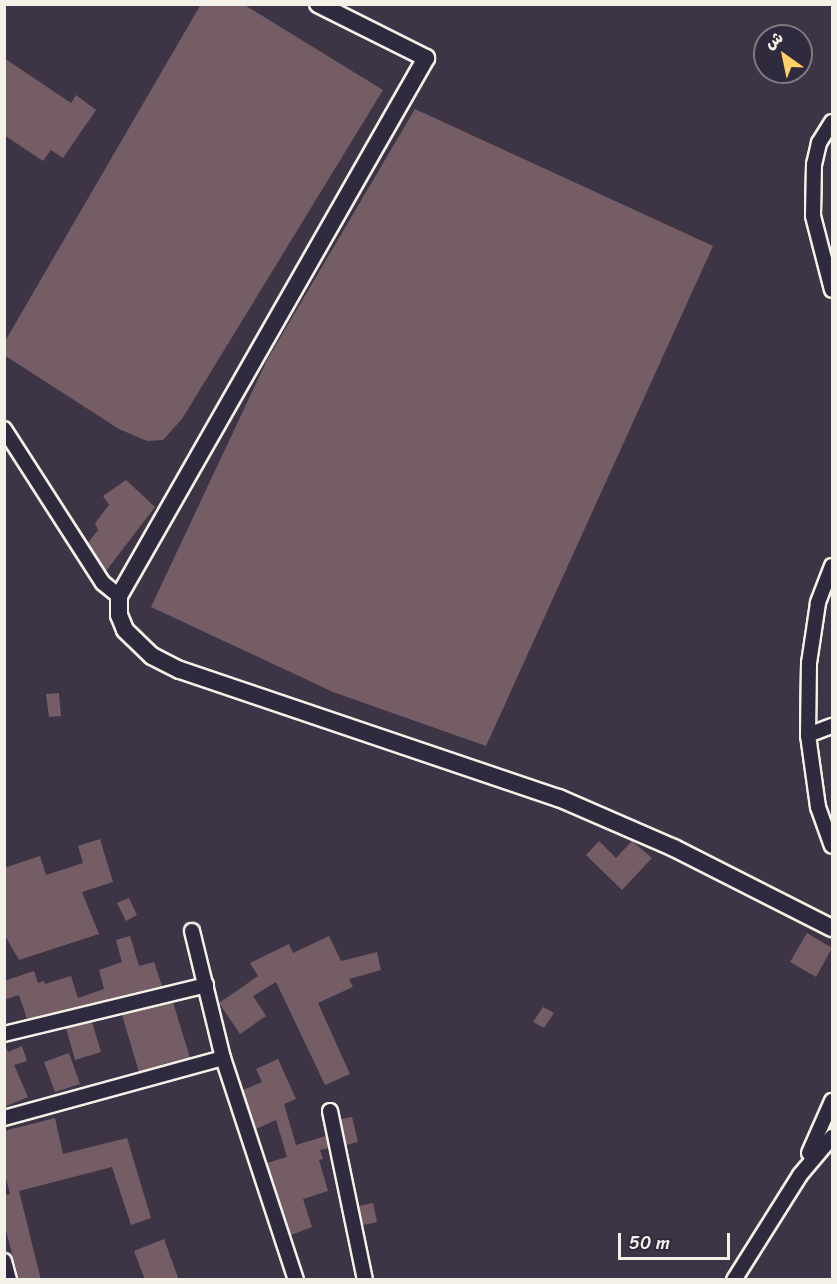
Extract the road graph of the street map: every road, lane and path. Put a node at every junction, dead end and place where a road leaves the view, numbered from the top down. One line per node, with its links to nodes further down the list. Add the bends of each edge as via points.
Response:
1 (318, 4): 6 (street, via 426,58)
2 (832, 122): 3 (street, via 819,143 814,164 813,216)
3 (832, 290)
4 (4, 429): 6 (street, via 103,583)
5 (832, 566): 8 (street, via 818,603 809,663)
6 (119, 596): 10 (street, via 119,615 137,645 180,670 559,798 674,848)
7 (832, 726): 8 (street)
8 (808, 735): 9 (street, via 818,807)
9 (832, 846)
10 (832, 928)
11 (192, 931): 12 (street)
12 (206, 986): 13 (street); 14 (street)
13 (4, 1034)
14 (223, 1058): 17 (street); 22 (street)
15 (832, 1101): 19 (street)
16 (330, 1111): 23 (street)
17 (4, 1118)
18 (832, 1137): 19 (street)
19 (800, 1175): 24 (street)
20 (4, 1261): 21 (street)
21 (9, 1280)
22 (296, 1280)
23 (365, 1280)
24 (734, 1280)

